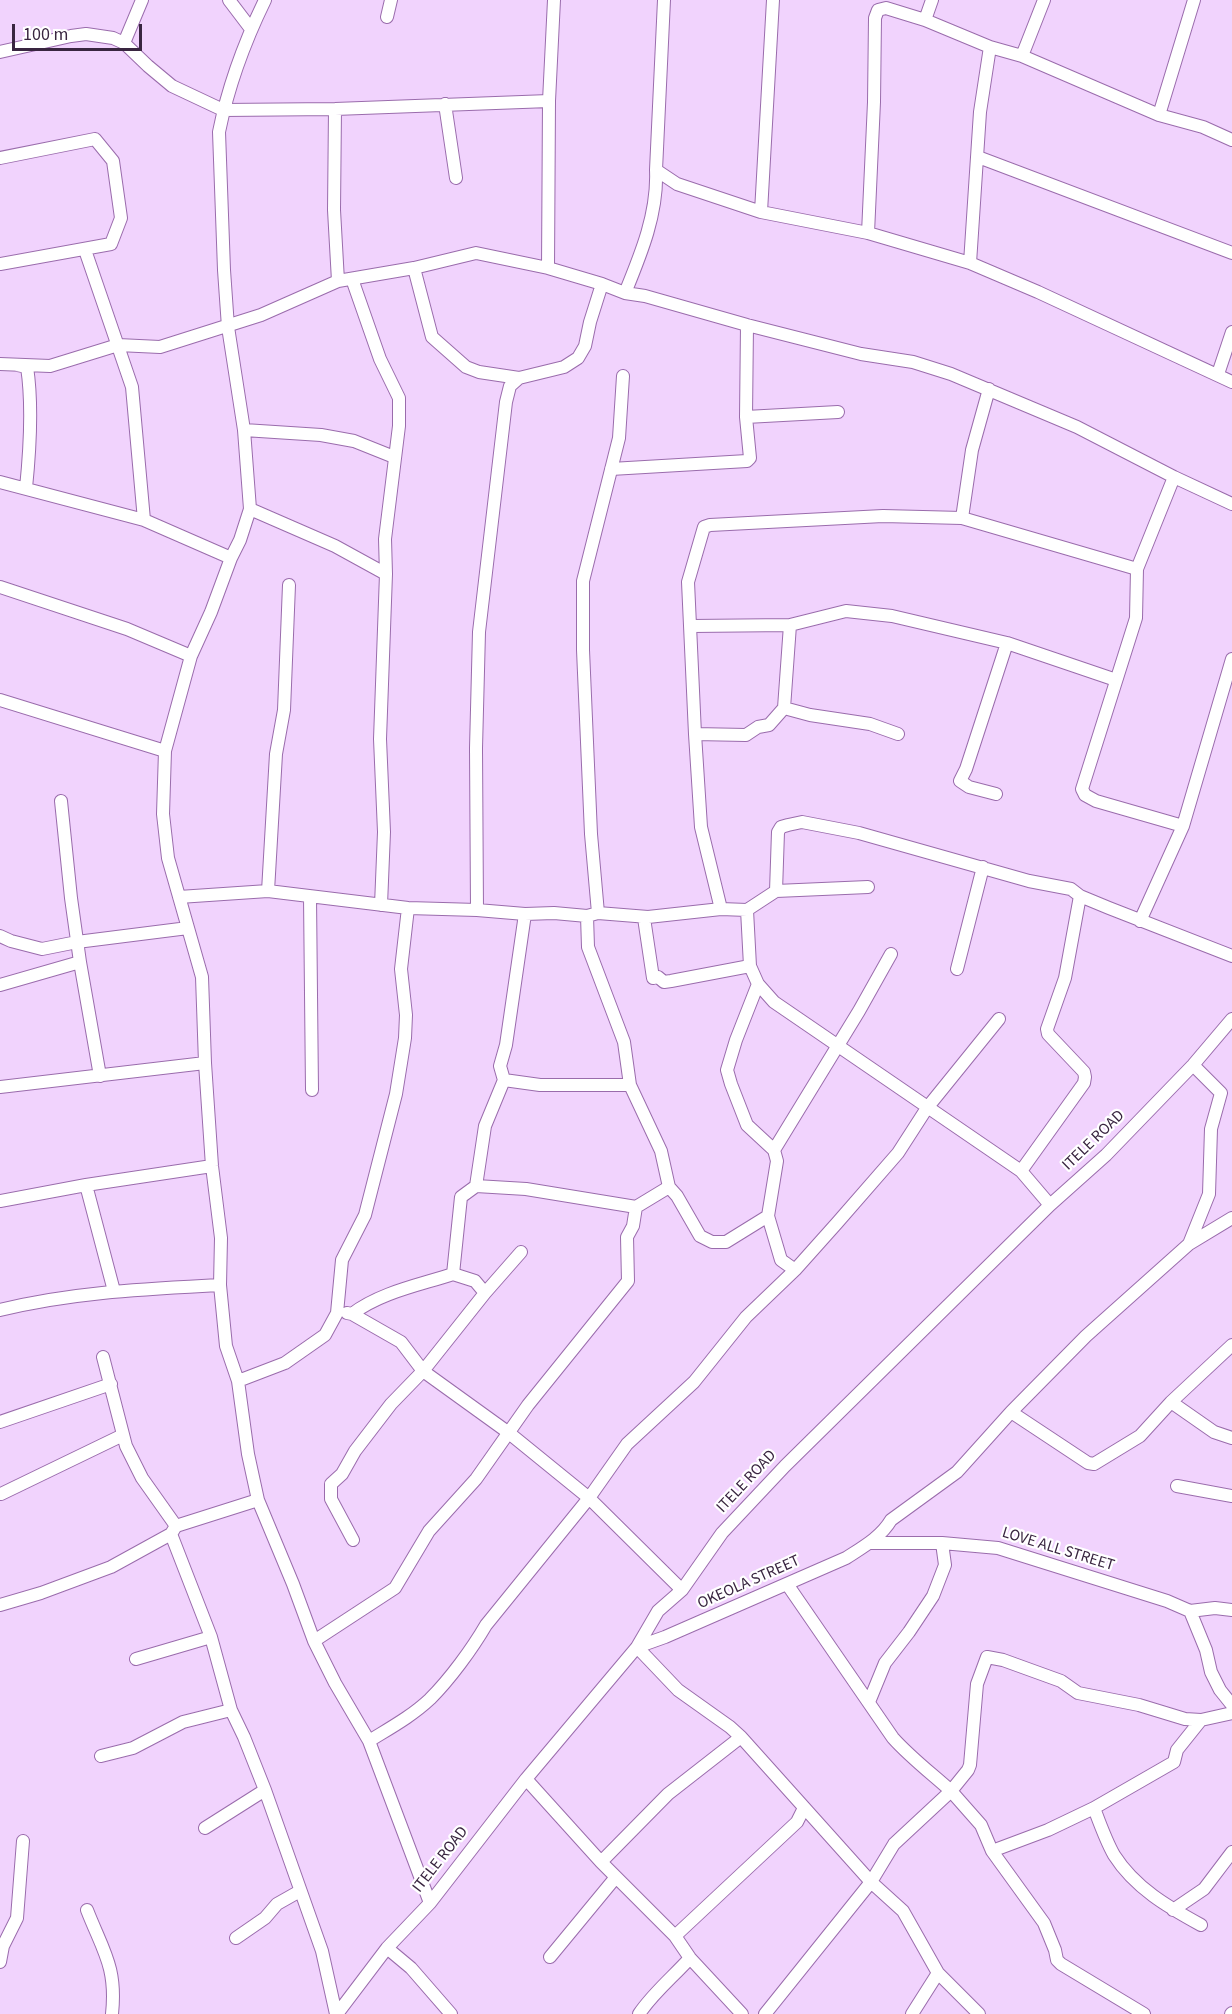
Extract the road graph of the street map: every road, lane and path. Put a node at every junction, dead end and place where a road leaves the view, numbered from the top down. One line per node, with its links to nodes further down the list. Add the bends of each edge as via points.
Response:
1 (142, 0): 15 (street)
2 (230, 0): 14 (street)
3 (265, 0): 14 (street)
4 (391, 0): 12 (street)
5 (554, 0): 19 (street)
6 (664, 0): 27 (street)
7 (773, 0): 31 (street)
8 (932, 0): 13 (street)
9 (1044, 0): 18 (street)
10 (1194, 0): 23 (street)
11 (880, 5): 13 (street); 32 (street, via 875,18)
12 (387, 16)
13 (925, 20): 16 (street)
14 (251, 29): 22 (street)
15 (124, 43): 17 (street, via 86,34); 22 (street, via 172,86)
16 (990, 47): 18 (street); 26 (street)
17 (0, 52)
18 (1022, 56): 23 (street)
19 (549, 100): 20 (street); 38 (street)
20 (445, 104): 21 (street); 28 (street)
21 (334, 109): 22 (street); 40 (street)
22 (223, 110): 44 (street, via 219,132)
23 (1159, 115): 24 (street, via 1203,126)
24 (1232, 140)
25 (0, 158): 33 (street, via 95,139 113,161 121,218 111,244)
26 (978, 158): 34 (street); 35 (street)
27 (656, 170): 29 (street); 30 (street)
28 (456, 178)
29 (677, 184): 30 (street); 31 (street)
30 (657, 189): 42 (street, via 644,246)
31 (761, 212): 32 (street)
32 (868, 233): 35 (street)
33 (85, 250): 36 (street); 46 (street)
34 (1232, 253)
35 (970, 263): 49 (street)
36 (0, 264)
37 (414, 268): 38 (street, via 476,253); 39 (street); 51 (street, via 432,337 466,367)
38 (548, 268): 41 (street)
39 (352, 279): 40 (street); 57 (street, via 380,359 399,398)
40 (338, 281): 44 (street)
41 (602, 284): 42 (street); 51 (street, via 578,358 564,366)
42 (626, 293): 43 (street)
43 (747, 325): 53 (street, via 861,354 913,362); 55 (street)
44 (228, 327): 46 (street, via 160,347); 56 (street)
45 (1232, 332): 49 (street)
46 (118, 345): 48 (street, via 51,366); 65 (street, via 132,387)
47 (0, 364): 48 (street)
48 (15, 364): 61 (street, via 27,367 29,380)
49 (1218, 374): 52 (street)
50 (623, 376): 58 (street, via 619,438)
51 (519, 378): 95 (street, via 510,386 506,402 479,632)
52 (1232, 382)
53 (989, 389): 59 (street, via 1077,427); 64 (street, via 972,450)
54 (838, 412): 55 (street)
55 (746, 417): 58 (street, via 751,451 747,461)
56 (244, 430): 57 (street, via 321,435 354,441); 63 (street)
57 (394, 457): 68 (street, via 385,539)
58 (611, 469): 98 (street, via 583,581)
59 (1174, 477): 62 (street); 67 (street)
60 (0, 482): 61 (street)
61 (26, 488): 65 (street)
62 (1232, 504)
63 (249, 509): 66 (street); 68 (street, via 335,546)
64 (962, 518): 67 (street); 72 (street, via 883,516 704,527 688,582)
65 (144, 520): 66 (street)
66 (231, 558): 74 (street)
67 (1137, 569): 76 (street, via 1136,618)
68 (386, 574): 92 (street, via 380,739 384,832)
69 (289, 585): 87 (street, via 284,710 276,754)
70 (0, 587): 74 (street, via 127,629)
71 (790, 625): 72 (street); 73 (street, via 846,611 892,616); 78 (street)
72 (692, 626): 79 (street)
73 (1007, 643): 76 (street); 82 (street, via 960,780 969,787)
74 (191, 656): 81 (street)
75 (1232, 659): 84 (street)
76 (1116, 680): 84 (street, via 1082,789 1096,801)
77 (0, 700): 81 (street)
78 (784, 708): 79 (street, via 769,724 746,735); 80 (street, via 870,724)
79 (695, 734): 94 (street, via 701,827)
80 (898, 734)
81 (165, 751): 90 (street, via 163,814 168,858)
82 (996, 794)
83 (61, 801): 103 (street)
84 (1183, 826): 100 (street)
85 (983, 867): 88 (street, via 859,833 802,822 781,827 778,832); 89 (street, via 1071,889); 108 (street)
86 (868, 887): 88 (street)
87 (268, 891): 90 (street); 91 (street)
88 (776, 891): 96 (street)
89 (1080, 896): 100 (street); 124 (street, via 1065,978 1047,1034 1084,1072 1084,1083)
90 (179, 897): 101 (street)
91 (310, 897): 92 (street); 120 (street)
92 (381, 905): 93 (street)
93 (408, 908): 95 (street); 141 (street, via 401,969 405,1038 396,1094 365,1215 342,1260)
94 (721, 909): 96 (street); 99 (street)
95 (477, 910): 97 (street)
96 (747, 910): 107 (street)
97 (525, 914): 98 (street); 117 (street, via 500,1066)
98 (592, 914): 99 (street); 118 (street, via 588,947 624,1042)
99 (648, 917): 107 (street, via 644,918 653,978 664,982)
100 (1140, 921): 105 (street)
101 (188, 928): 103 (street); 114 (street, via 202,977)
102 (0, 936): 103 (street, via 42,949)
103 (77, 942): 106 (street)
104 (891, 954): 113 (street)
105 (1232, 956)
106 (80, 962): 110 (street); 116 (street)
107 (750, 966): 109 (street)
108 (957, 969)
109 (758, 984): 113 (street, via 774,1002); 122 (street, via 728,1070 747,1125)
110 (0, 985)
111 (999, 1018): 121 (street)
112 (1232, 1018): 115 (street, ITELE ROAD)
113 (838, 1044): 121 (street); 122 (street)
114 (205, 1063): 116 (street); 123 (street)
115 (1193, 1065): 129 (street, ITELE ROAD, via 1106,1155); 133 (street, via 1221,1093 1211,1129 1209,1194)
116 (100, 1076): 119 (street)
117 (504, 1080): 118 (street); 126 (street, via 484,1126)
118 (630, 1085): 127 (street, via 661,1151)
119 (0, 1088)
120 (312, 1090)
121 (927, 1108): 124 (street); 135 (street, via 898,1153)
122 (774, 1150): 131 (street, via 777,1161)
123 (212, 1166): 125 (street); 137 (street, via 221,1238)
124 (1021, 1171): 129 (street)
125 (86, 1185): 128 (street); 138 (street)
126 (476, 1186): 130 (street, via 526,1189); 136 (street, via 461,1197)
127 (669, 1187): 130 (street); 131 (street, via 700,1236 712,1242 726,1242)
128 (0, 1201)
129 (1050, 1205): 164 (street, ITELE ROAD, via 785,1466 722,1533)
130 (636, 1208): 151 (street, via 627,1237 628,1281)
131 (768, 1216): 135 (street, via 781,1260)
132 (1232, 1218): 133 (street, OKEOLA STREET)
133 (1189, 1244): 149 (street, OKEOLA STREET, via 1086,1336)
134 (521, 1252): 139 (street)
135 (795, 1270): 157 (street, via 746,1317 694,1382 627,1444)
136 (453, 1274): 139 (street, via 475,1281); 142 (street, via 380,1298)
137 (220, 1285): 138 (street); 146 (street, via 226,1347)
138 (114, 1291): 140 (street)
139 (485, 1293): 145 (street)
140 (0, 1310)
141 (337, 1313): 142 (street); 146 (street, via 325,1335 285,1363)
142 (352, 1314): 145 (street, via 401,1342)
143 (1232, 1345): 148 (street)
144 (103, 1357): 147 (street)
145 (423, 1371): 151 (street); 160 (street, via 391,1404 331,1484 331,1499)
146 (238, 1381): 158 (street)
147 (111, 1384): 150 (street); 152 (street)
148 (1171, 1402): 149 (street, via 1140,1436 1094,1464); 153 (street, via 1214,1432)
149 (1011, 1412): 161 (street, OKEOLA STREET, via 957,1472 891,1520)
150 (0, 1422)
151 (509, 1433): 157 (street); 169 (street, via 476,1479 429,1531 395,1588)
152 (123, 1435): 155 (street); 159 (street, via 142,1478)
153 (1232, 1438)
154 (1177, 1486): 156 (street)
155 (1, 1494)
156 (1232, 1496)
157 (589, 1498): 164 (street); 180 (street, via 431,1698)
158 (258, 1500): 159 (street); 169 (street)
159 (174, 1530): 165 (street, via 111,1567); 168 (street)
160 (353, 1540)
161 (870, 1543): 162 (street, LOVE ALL STREET); 163 (street, OKEOLA STREET)
162 (942, 1543): 167 (street, LOVE ALL STREET, via 998,1548); 172 (street, via 945,1565 933,1596 885,1663)
163 (787, 1584): 170 (street, OKEOLA STREET); 172 (street)
164 (682, 1590): 170 (street, ITELE ROAD, via 657,1611)
165 (0, 1605)
166 (1232, 1610): 167 (street, LOVE ALL STREET)
167 (1190, 1611): 173 (street, via 1211,1672)
168 (212, 1637): 171 (street); 174 (street)
169 (314, 1641): 180 (street)
170 (637, 1647): 179 (street, via 678,1690); 182 (street, ITELE ROAD)
171 (136, 1659)
172 (868, 1702): 184 (street, via 893,1738)
173 (1232, 1705)
174 (231, 1710): 181 (street, via 183,1722 133,1748); 183 (street)
175 (1232, 1713): 177 (street)
176 (1185, 1719): 177 (street); 178 (street); 184 (street, via 1078,1693 1061,1681 987,1657 977,1684 968,1770)
177 (1201, 1720): 178 (street)
178 (1192, 1732): 186 (street, via 1177,1750 1174,1762)
179 (741, 1737): 185 (street); 193 (street, via 668,1794)
180 (369, 1741): 197 (street)
181 (101, 1756)
182 (526, 1779): 193 (street); 197 (street, ITELE ROAD)
183 (265, 1790): 189 (street); 196 (street)
184 (951, 1791): 191 (street, via 981,1825); 195 (street, via 894,1844)
185 (804, 1808): 187 (street); 188 (street)
186 (1094, 1808): 191 (street); 199 (street, via 1113,1854 1128,1875)
187 (797, 1822): 188 (street); 201 (street)
188 (818, 1822): 195 (street)
189 (205, 1828)
190 (23, 1841): 206 (street, via 17,1918)
191 (992, 1851): 216 (street, via 1044,1923 1057,1960)
192 (1232, 1852): 199 (street, via 1204,1889)
193 (601, 1862): 194 (street)
194 (616, 1876): 201 (street); 204 (street)
195 (871, 1882): 207 (street, via 903,1911); 213 (street)
196 (300, 1891): 202 (street, via 277,1904 265,1918); 209 (street, via 322,1951)
197 (430, 1903): 203 (street, ITELE ROAD)
198 (87, 1910): 208 (street, via 110,1965 114,1994)
199 (1173, 1910): 200 (street)
200 (1201, 1925)
201 (675, 1936): 205 (street)
202 (236, 1938)
203 (387, 1948): 209 (street, ITELE ROAD); 210 (street, via 411,1968)
204 (550, 1958)
205 (690, 1958): 211 (street); 212 (street)
206 (0, 1962)
207 (938, 1973): 214 (street); 215 (street)
208 (111, 2014)
209 (337, 2014)
210 (451, 2014)
211 (639, 2014)
212 (742, 2014)
213 (765, 2014)
214 (912, 2014)
215 (979, 2014)
216 (1144, 2014)

